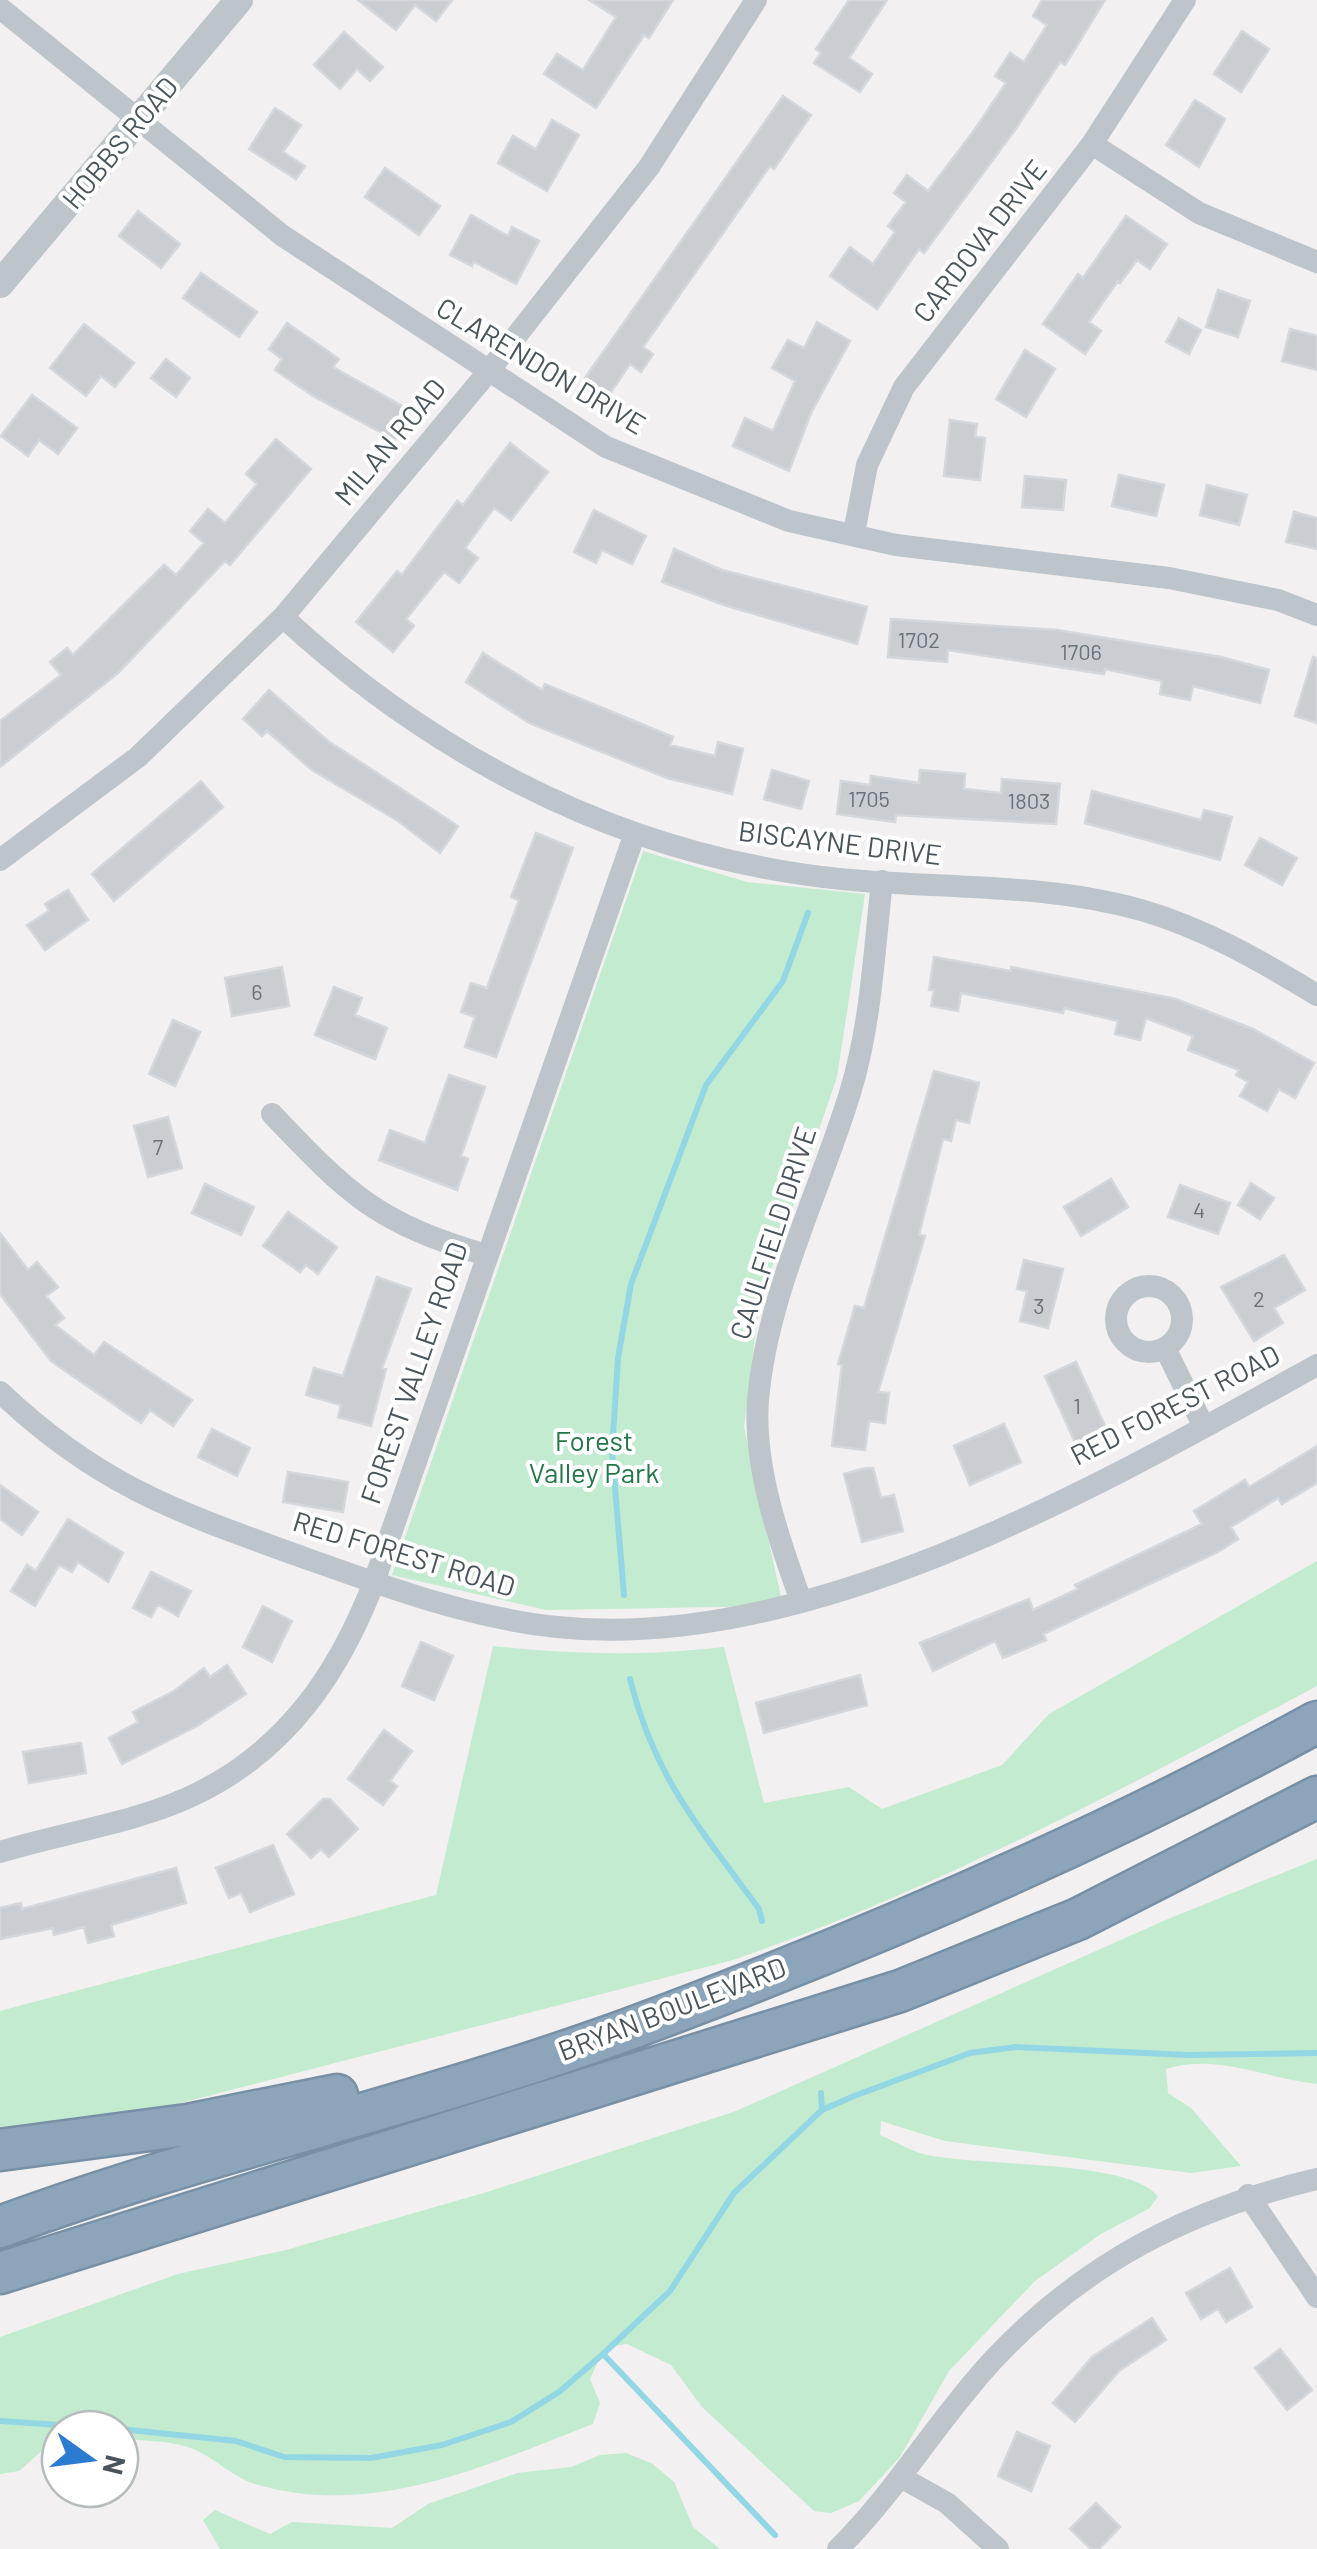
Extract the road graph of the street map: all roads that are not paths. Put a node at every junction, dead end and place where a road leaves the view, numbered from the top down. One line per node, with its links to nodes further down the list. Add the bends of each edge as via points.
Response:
1 (239, 0): 5 (street, HOBBS ROAD)
2 (756, 0): 9 (street, MILAN ROAD, via 649,166)
3 (1185, 0): 6 (street, CARDOVA DRIVE)
4 (0, 8): 5 (street, CLARENDON DRIVE)
5 (140, 120): 8 (street, HOBBS ROAD); 9 (street, CLARENDON DRIVE, via 283,236)
6 (1092, 144): 7 (street, via 1199,213); 10 (street, CARDOVA DRIVE, via 904,387 867,466)
7 (1317, 262)
8 (0, 284)
9 (488, 372): 10 (street, CLARENDON DRIVE, via 606,447 789,521); 12 (street, MILAN ROAD)
10 (854, 533): 11 (street, CLARENDON DRIVE, via 896,545 1170,578 1278,600)
11 (1317, 616)
12 (283, 617): 13 (street, BISCAYNE DRIVE, via 425,730); 14 (street, MILAN ROAD, via 138,757)
13 (634, 836): 15 (street, BISCAYNE DRIVE, via 790,873); 18 (street, FOREST VALLEY ROAD)
14 (0, 860)
15 (882, 882): 16 (street, BISCAYNE DRIVE, via 1062,894 1140,910 1216,936); 24 (street, CAULFIELD DRIVE, via 868,1016 851,1090 775,1312 758,1404 762,1461)
16 (1317, 995)
17 (272, 1114): 18 (street, via 360,1201 389,1220)
18 (486, 1255): 23 (street, FOREST VALLEY ROAD)
19 (1165, 1348): 22 (street)
20 (1317, 1364): 22 (street, RED FOREST ROAD)
21 (0, 1392): 23 (street, RED FOREST ROAD, via 46,1435 161,1506)
22 (1204, 1427): 24 (street, RED FOREST ROAD, via 911,1568)
23 (374, 1582): 24 (street, RED FOREST ROAD, via 476,1613 567,1628 679,1627); 27 (street, FOREST VALLEY ROAD, via 328,1682 248,1762 196,1794)
24 (801, 1601)
25 (1317, 1722): 28 (highway, BRYAN BOULEVARD, via 1067,1850)
26 (1317, 1797): 33 (highway, BRYAN BOULEVARD, via 1092,1912 900,1992)
27 (0, 1852)
28 (628, 2030): 29 (highway, via 558,2036 376,2087 187,2124); 32 (highway, BRYAN BOULEVARD, via 114,2185)
29 (0, 2150)
30 (1317, 2179): 31 (street)
31 (1248, 2196): 34 (street); 35 (street, via 1160,2230 1058,2300 993,2360)
32 (0, 2227)
33 (0, 2272)
34 (1317, 2297)
35 (904, 2479): 36 (street); 37 (street, via 947,2504)
36 (838, 2549)
37 (998, 2549)

